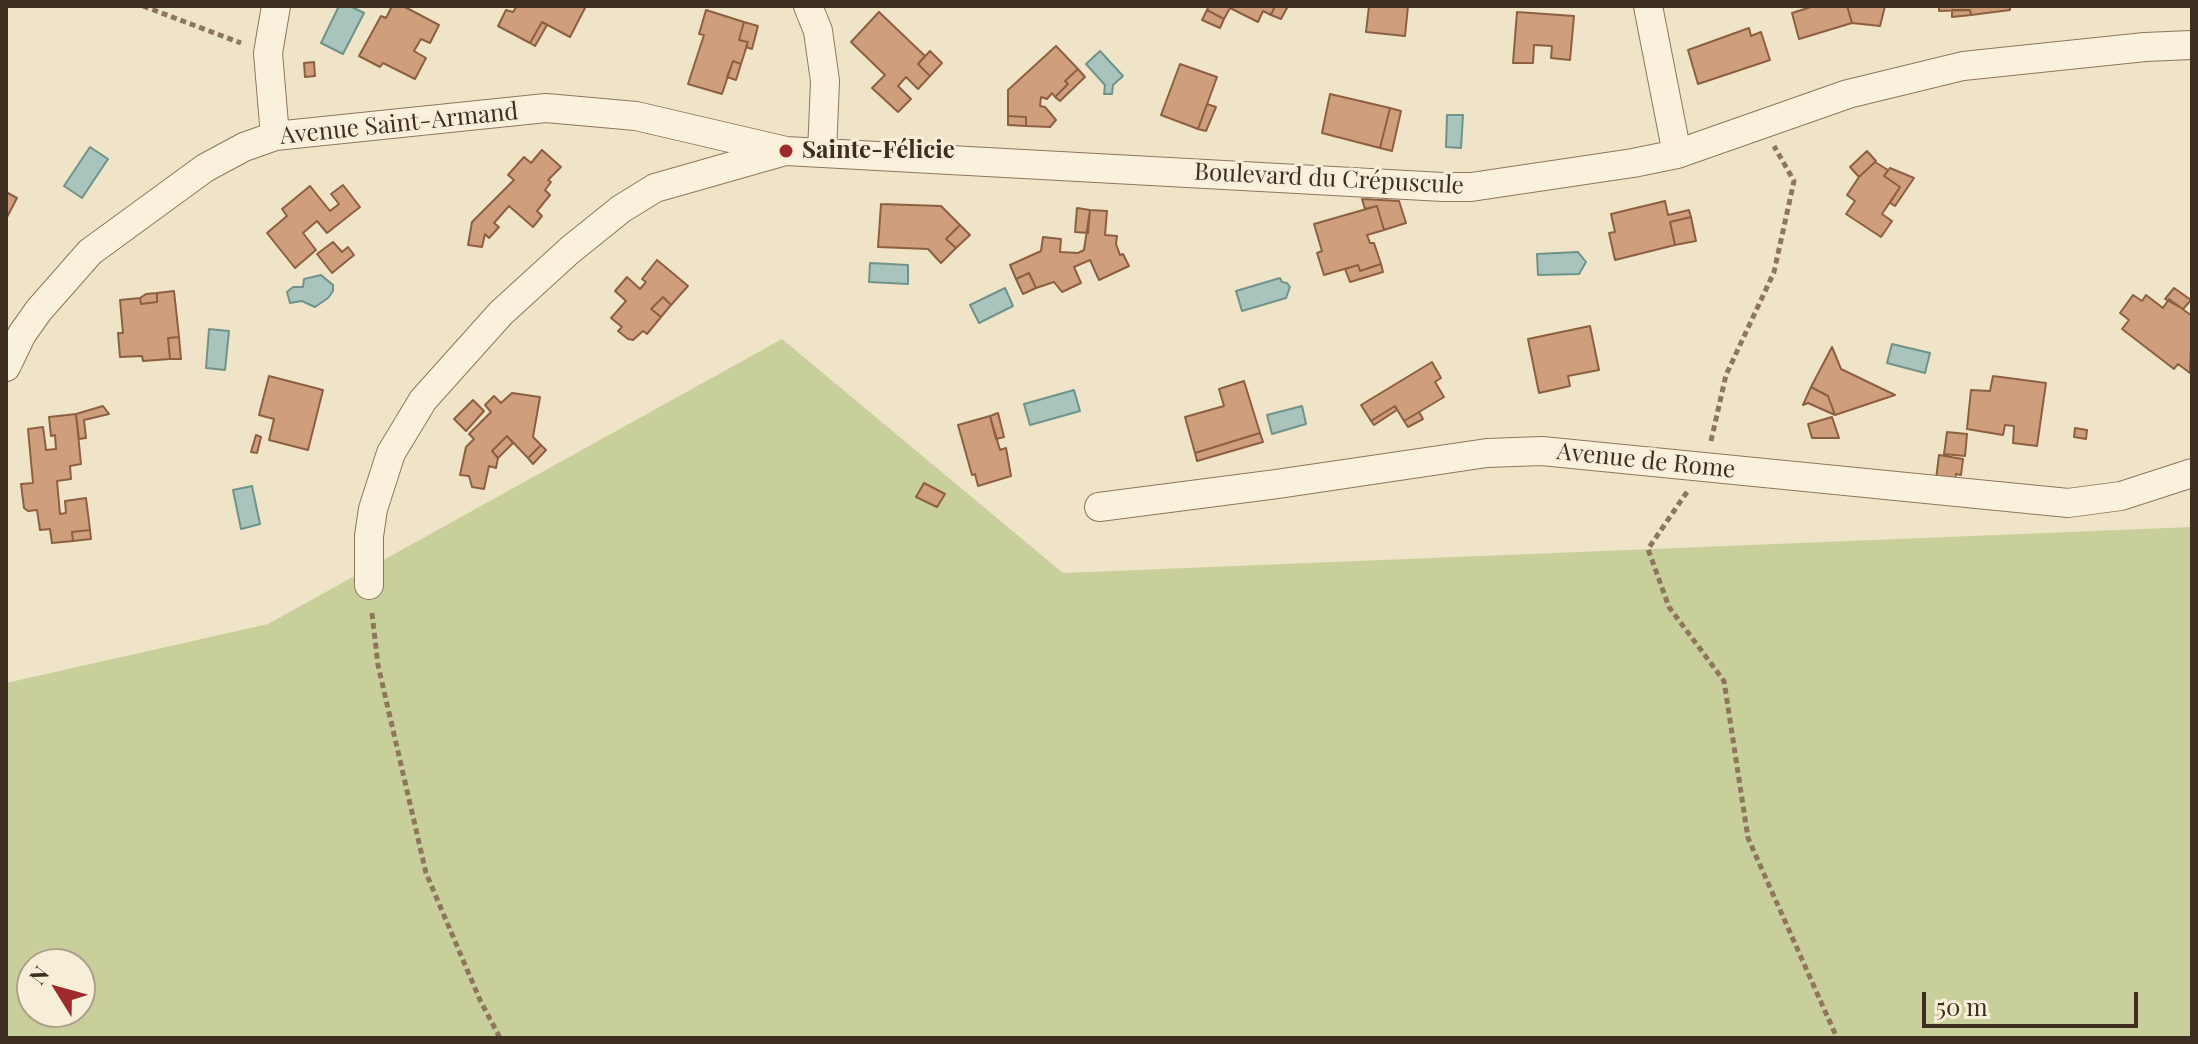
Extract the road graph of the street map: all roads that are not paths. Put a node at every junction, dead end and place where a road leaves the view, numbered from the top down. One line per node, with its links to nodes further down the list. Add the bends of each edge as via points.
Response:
1 (276, 6): 5 (street, via 268,53)
2 (808, 6): 7 (street, via 818,31 825,81)
3 (1648, 6): 8 (street)
4 (2192, 45): 8 (street, Boulevard du Crépuscule, via 1963,66 1848,94)
5 (275, 136): 6 (street, Avenue Saint-Armand, via 546,108 636,116); 9 (street, Avenue Saint-Armand, via 205,168 90,252 39,310)
6 (786, 151): 7 (street, Boulevard du Crépuscule); 12 (street, via 655,188 580,242 501,313 423,400 391,453 373,509)
7 (822, 153): 8 (street, Boulevard du Crépuscule, via 1443,187 1496,184)
8 (1677, 154)
9 (6, 367)
10 (2192, 473): 11 (street, Avenue de Rome, via 2121,496 2068,503 1542,451 1487,453)
11 (1099, 507)
12 (369, 585)

